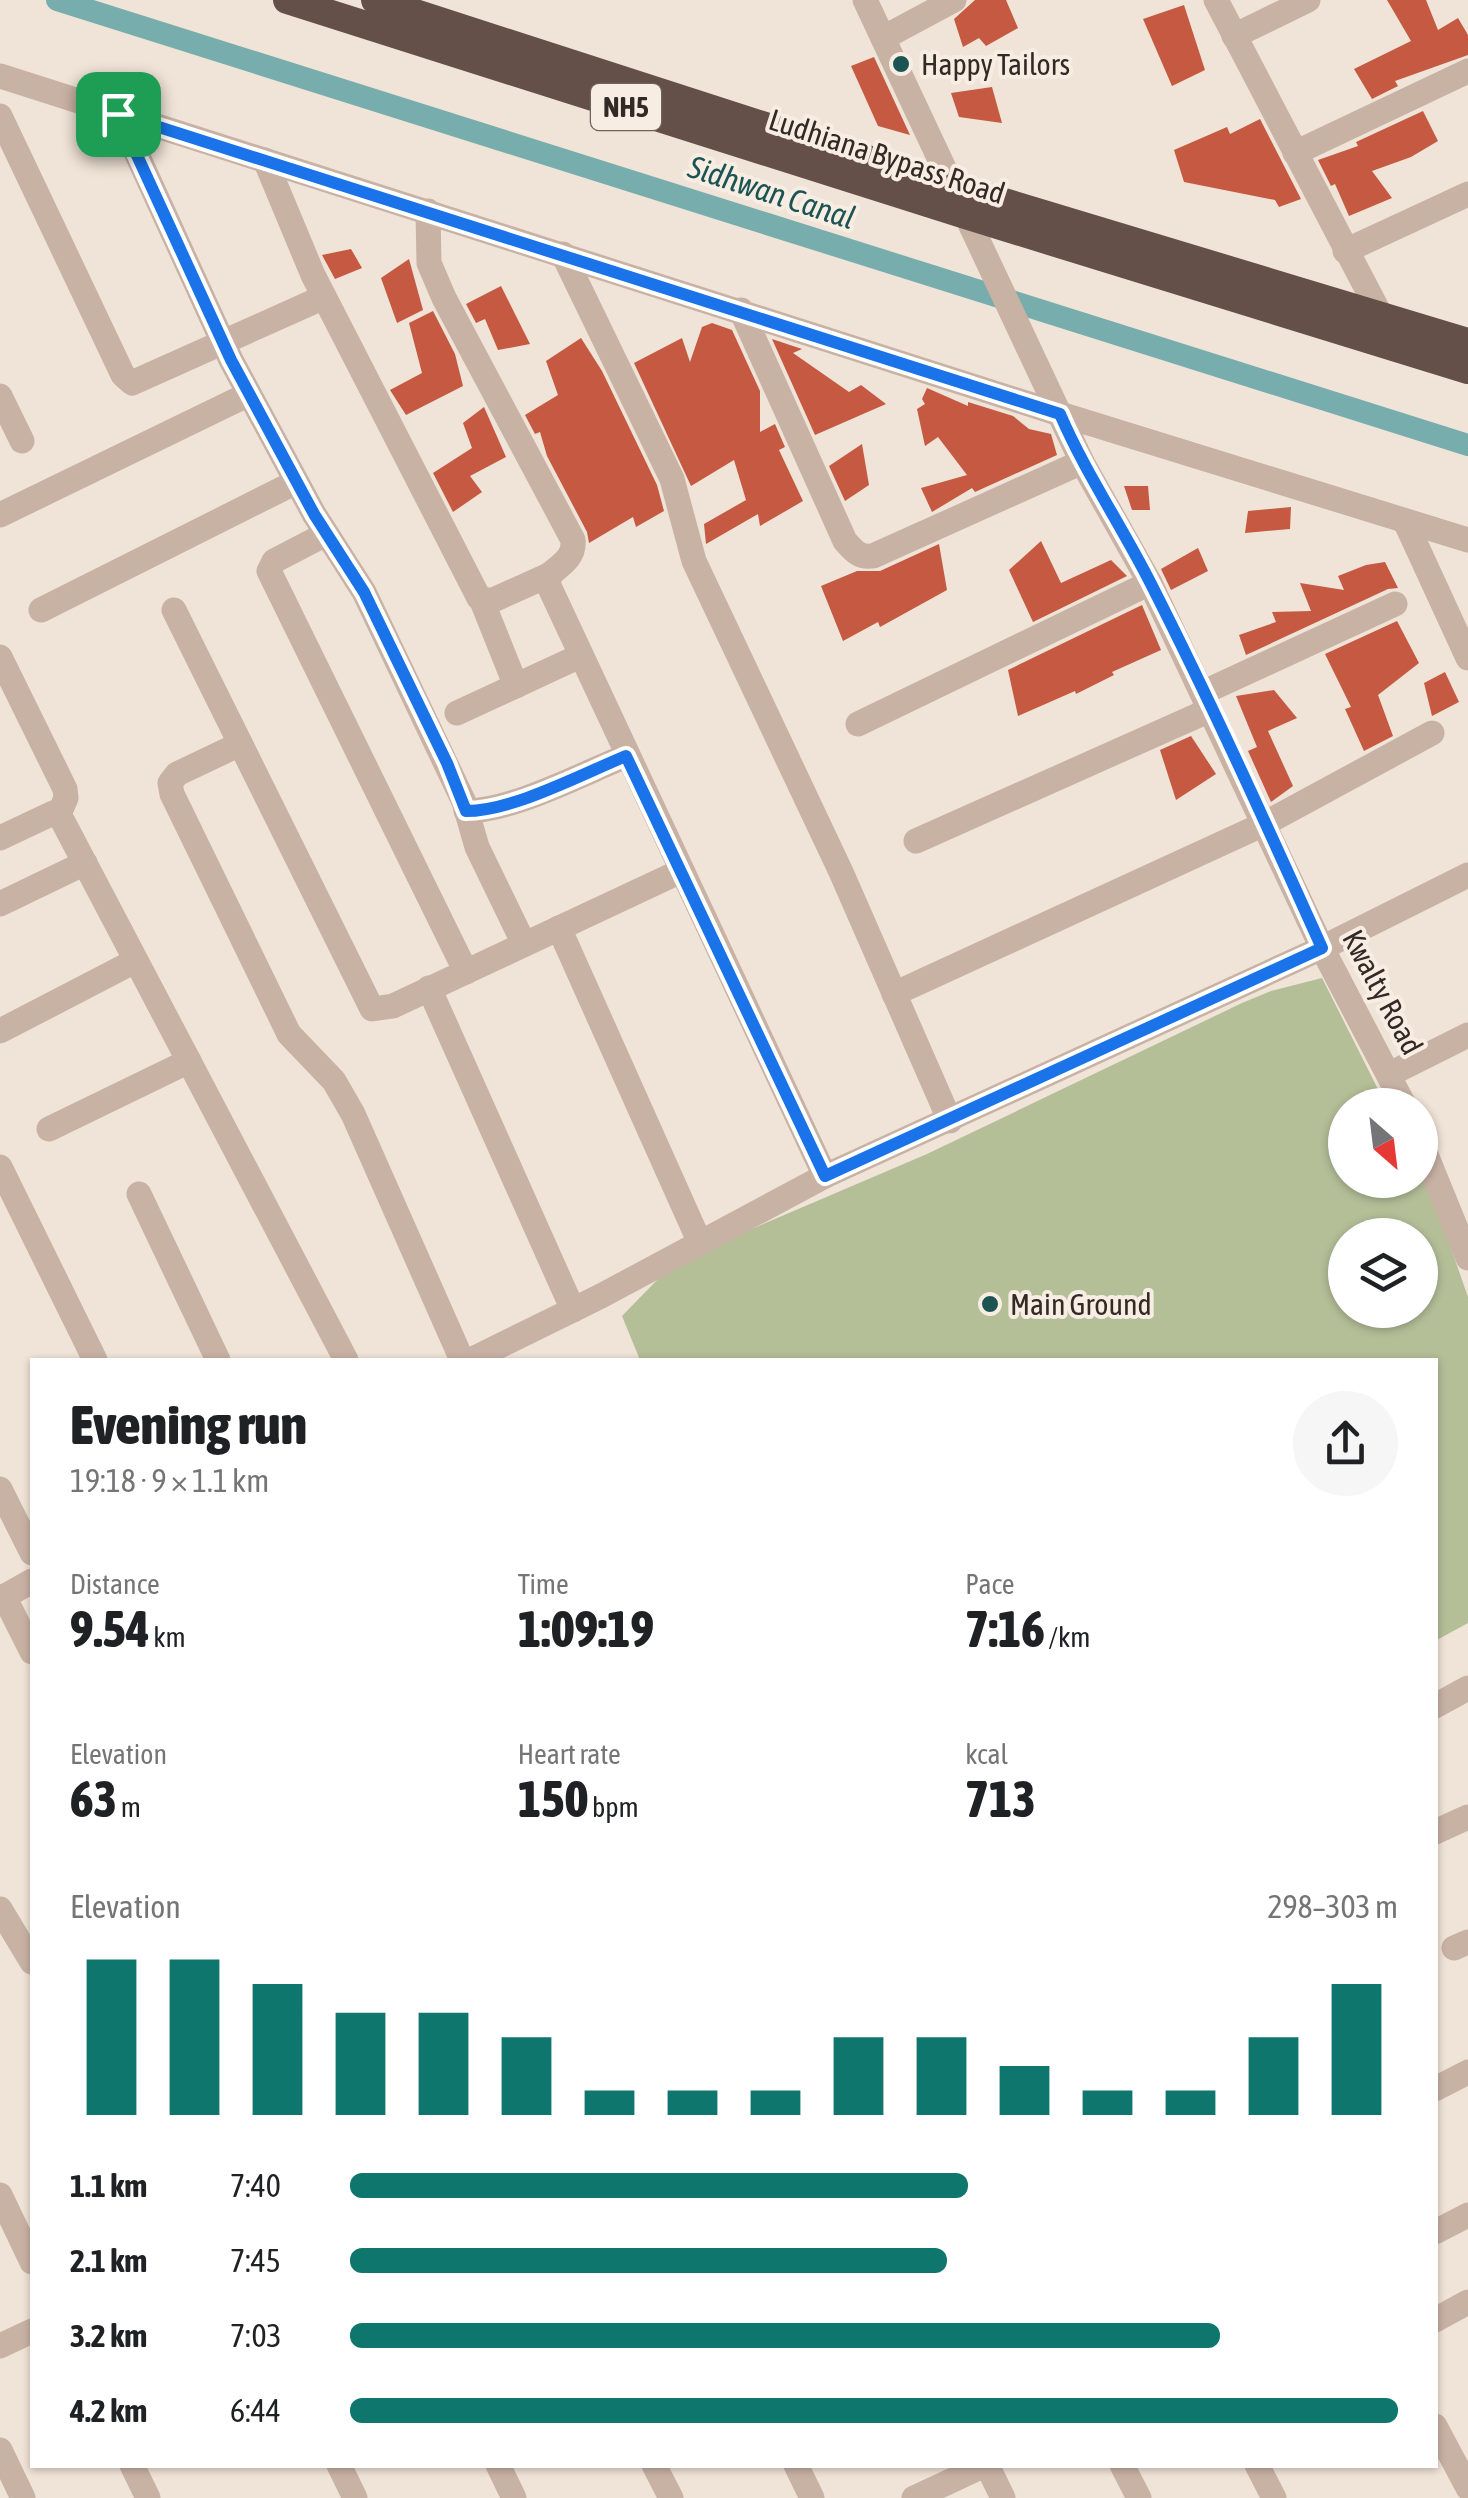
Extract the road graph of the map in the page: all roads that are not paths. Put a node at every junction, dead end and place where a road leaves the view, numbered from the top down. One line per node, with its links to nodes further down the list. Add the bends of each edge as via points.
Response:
1 (287, 0): 18 (highway, Ludhiana Bypass Road / NH5)
2 (375, 0): 15 (highway, Ludhiana Bypass Road / NH5)
3 (865, 0): 8 (street, Kwalty Road)
4 (954, 0): 8 (street)
5 (1216, 0): 7 (street)
6 (1308, 0): 7 (street)
7 (1234, 36): 13 (street)
8 (883, 38): 15 (street, Kwalty Road)
9 (1468, 70): 13 (street)
10 (1, 82): 11 (street)
11 (118, 114): 14 (street); 25 (street)
12 (0, 116): 25 (street, via 127,380)
13 (1295, 153): 19 (street)
14 (265, 160): 17 (street); 21 (street)
15 (951, 186): 18 (street, Kwalty Road); 23 (highway, Ludhiana Bypass Road / NH5)
16 (1468, 194): 19 (street)
17 (428, 212): 20 (street); 37 (street, via 429,263 444,298 573,540 572,552)
18 (970, 227): 26 (highway, Ludhiana Bypass Road / NH5); 29 (street, Kwalty Road)
19 (1344, 252): 23 (street)
20 (563, 254): 22 (street); 68 (street, via 672,479 686,542)
21 (324, 298): 25 (street); 39 (street)
22 (741, 310): 29 (street); 31 (street, via 855,553 873,556)
23 (1380, 314): 24 (highway, Ludhiana Bypass Road / NH5)
24 (1468, 342)
25 (224, 343): 27 (street)
26 (1468, 370)
27 (249, 394): 32 (street); 33 (street)
28 (0, 396): 30 (street)
29 (1060, 414): 31 (street, Kwalty Road); 34 (street)
30 (22, 441)
31 (1082, 462): 38 (street, Kwalty Road)
32 (296, 482): 35 (street); 41 (street)
33 (0, 515)
34 (1405, 521): 36 (street); 45 (street)
35 (326, 534): 53 (street, via 364,592); 66 (street, via 274,561 269,571)
36 (1468, 540)
37 (549, 575): 39 (street); 43 (street)
38 (1150, 583): 47 (street, Kwalty Road); 49 (street)
39 (482, 601): 46 (street)
40 (1395, 604): 47 (street)
41 (41, 610)
42 (174, 610): 51 (street)
43 (580, 656): 46 (street); 52 (street)
44 (0, 657): 54 (street, via 65,789)
45 (1468, 658)
46 (516, 686): 48 (street)
47 (1206, 701): 55 (street, Kwalty Road); 57 (street)
48 (458, 714)
49 (858, 724)
50 (1432, 733): 55 (street)
51 (240, 744): 67 (street, via 372,1009); 87 (street, via 177,774 172,794 289,1034 334,1081 354,1114)
52 (626, 756): 53 (street, via 506,804); 59 (street)
53 (466, 811): 63 (street)
54 (59, 814): 56 (street); 58 (street)
55 (1264, 824): 64 (street, Kwalty Road); 68 (street)
56 (0, 838)
57 (916, 841)
58 (85, 863): 61 (street); 65 (street)
59 (680, 871): 62 (street); 78 (street)
60 (1468, 875): 64 (street)
61 (0, 904)
62 (559, 928): 63 (street); 81 (street)
63 (524, 944): 66 (street)
64 (1322, 948): 72 (street, Kwalty Road); 74 (street)
65 (136, 960): 69 (street); 71 (street)
66 (466, 972): 67 (street)
67 (430, 988): 83 (street)
68 (894, 994): 74 (street)
69 (0, 1031)
70 (1468, 1035): 72 (street)
71 (189, 1061): 75 (street); 86 (street)
72 (1390, 1074): 73 (street, Kwalty Road)
73 (1396, 1088)
74 (950, 1122): 78 (street)
75 (49, 1129)
76 (1438, 1166): 79 (street)
77 (0, 1167): 84 (street)
78 (825, 1176): 81 (street)
79 (1457, 1193): 82 (street)
80 (139, 1194): 85 (street)
81 (700, 1243): 83 (street)
82 (1468, 1258)
83 (573, 1310): 88 (street)
84 (93, 1358)
85 (217, 1358)
86 (345, 1358)
87 (461, 1358)
88 (475, 1358)
89 (0, 1489): 90 (street)
90 (30, 1548)
91 (30, 1582): 92 (street)
92 (2, 1597): 93 (street)
93 (30, 1648)
94 (1468, 1688): 95 (street)
95 (1438, 1704)
96 (1468, 1817): 97 (street)
97 (1438, 1831)
98 (0, 1909): 99 (street)
99 (30, 1959)
100 (1468, 2072): 101 (street)
101 (1438, 2087)
102 (0, 2194): 105 (street)
103 (1468, 2215): 104 (street)
104 (1438, 2230)
105 (30, 2258)
106 (1468, 2302): 107 (street)
107 (1438, 2318)
108 (30, 2332): 109 (street)
109 (0, 2346)
110 (1438, 2432): 121 (street)
111 (0, 2450): 122 (street)
112 (133, 2468): 123 (street)
113 (340, 2468): 124 (street)
114 (499, 2468): 125 (street)
115 (656, 2468): 126 (street)
116 (797, 2468): 127 (street)
117 (979, 2468): 128 (street)
118 (988, 2468): 129 (street)
119 (1124, 2468): 130 (street)
120 (1259, 2468): 131 (street)
121 (1468, 2488)
122 (22, 2498)
123 (148, 2498)
124 (355, 2498)
125 (514, 2498)
126 (671, 2498)
127 (812, 2498)
128 (914, 2498)
129 (1003, 2498)
130 (1140, 2498)
131 (1274, 2498)

